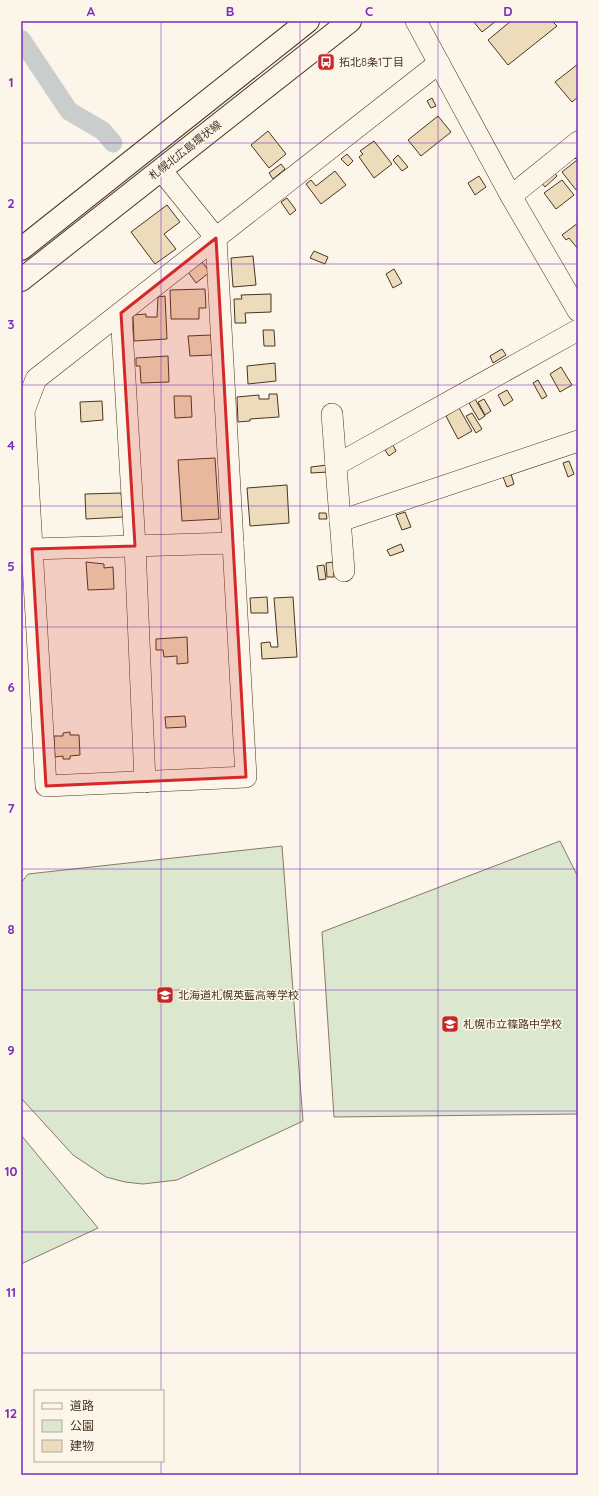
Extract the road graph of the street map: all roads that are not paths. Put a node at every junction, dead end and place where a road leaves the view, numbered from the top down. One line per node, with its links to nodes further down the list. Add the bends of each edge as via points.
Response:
1 (308, 21): 9 (main road)
2 (350, 21): 6 (main road, 札幌北広島環状線)
3 (416, 21): 4 (street)
4 (439, 63): 7 (street); 8 (street)
5 (578, 142): 7 (street)
6 (160, 170): 8 (street); 10 (main road, 札幌北広島環状線)
7 (511, 196): 11 (street)
8 (216, 238): 12 (street); 19 (street)
9 (21, 249)
10 (21, 280)
11 (576, 303)
12 (121, 313): 16 (street, via 36,379 24,411); 20 (street)
13 (578, 330): 17 (street)
14 (332, 414): 17 (street)
15 (578, 440): 18 (street)
16 (24, 459): 21 (street)
17 (336, 465): 18 (street)
18 (340, 520): 22 (street)
19 (233, 543): 20 (street); 23 (street, via 246,777)
20 (135, 546): 21 (street); 23 (street)
21 (26, 550): 23 (street, via 46,786)
22 (344, 571)
23 (145, 782)

